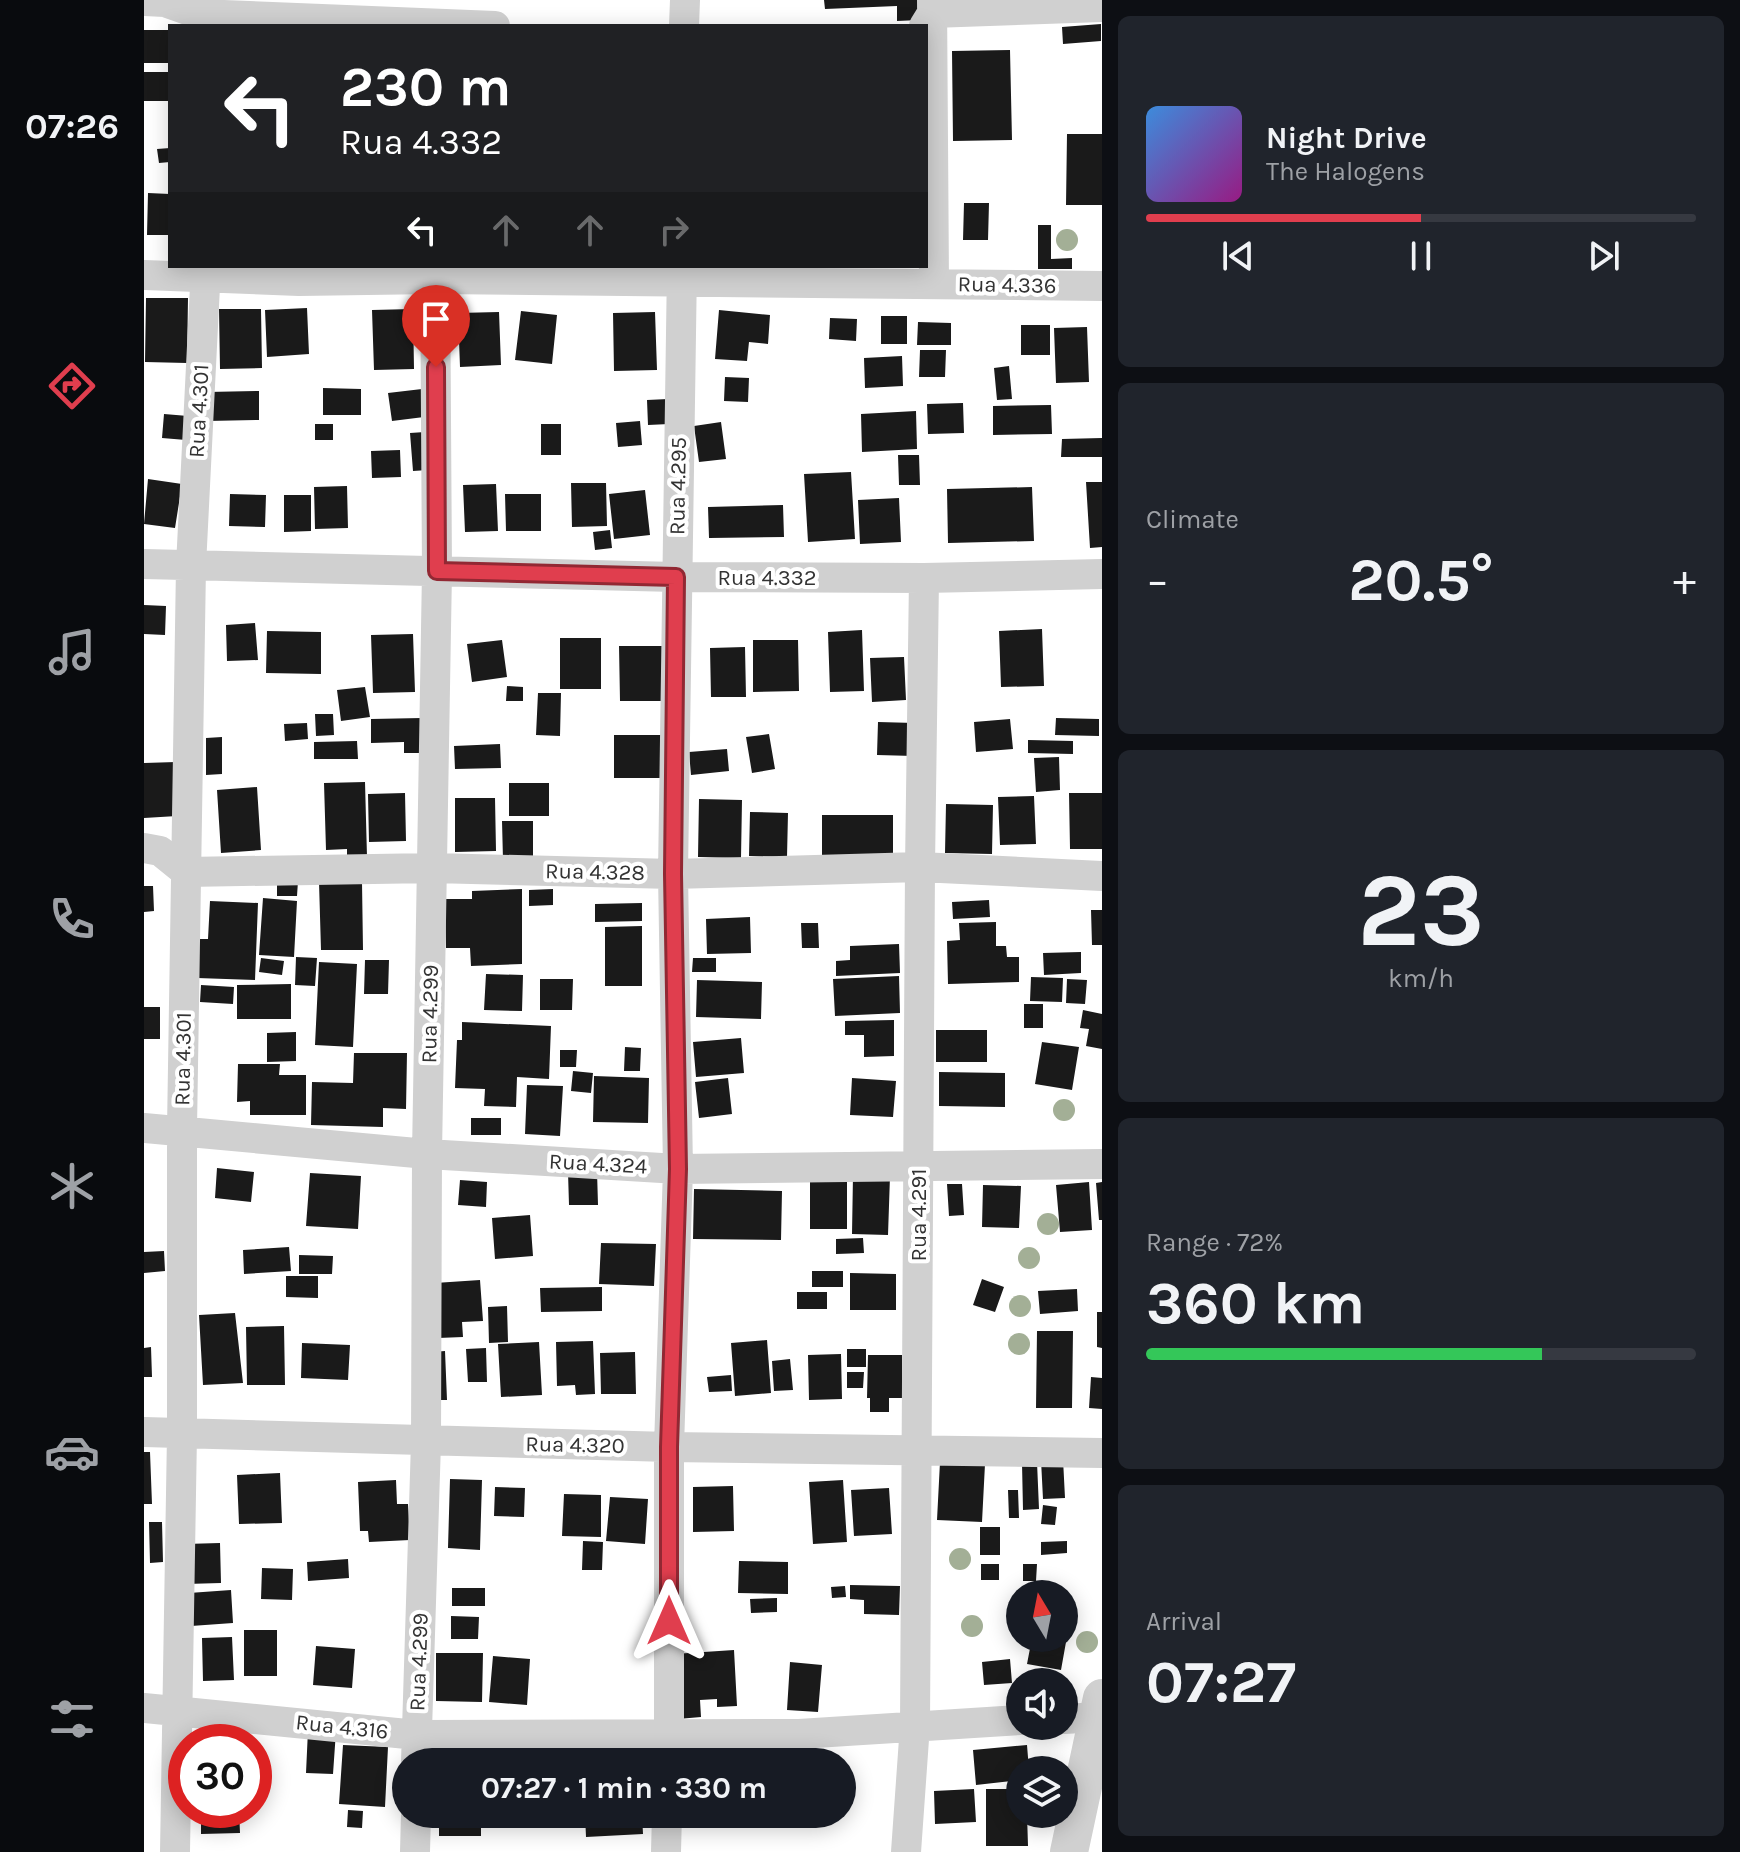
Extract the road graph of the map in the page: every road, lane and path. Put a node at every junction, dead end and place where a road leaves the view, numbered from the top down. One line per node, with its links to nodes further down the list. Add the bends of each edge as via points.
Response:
1 (685, 0): 8 (street)
2 (144, 1): 4 (street)
3 (1102, 7): 5 (street)
4 (200, 13): 6 (street)
5 (929, 13): 13 (street)
6 (436, 16): 7 (street)
7 (483, 24)
8 (684, 24)
9 (207, 272): 10 (street, Rua 4.336); 12 (street, Rua 4.336); 16 (street, Rua 4.301)
10 (435, 272): 11 (street, Rua 4.336); 17 (street, Rua 4.299)
11 (682, 274): 13 (street, Rua 4.336); 19 (street, Rua 4.295)
12 (144, 275)
13 (934, 284): 14 (street, Rua 4.336)
14 (1102, 286)
15 (144, 564): 16 (street, Rua 4.332)
16 (191, 566): 17 (street, Rua 4.332); 24 (street, Rua 4.301)
17 (437, 571): 19 (street, Rua 4.332); 23 (street, Rua 4.299)
18 (1102, 574): 20 (street, Rua 4.332)
19 (676, 577): 20 (street, Rua 4.332); 25 (street, Rua 4.295)
20 (924, 578): 22 (street, Rua 4.291)
21 (144, 848): 24 (street, via 160,851)
22 (920, 867): 25 (street, Rua 4.328); 26 (street, Rua 4.328); 31 (street, Rua 4.291)
23 (433, 868): 24 (street, Rua 4.328); 25 (street, Rua 4.328); 29 (street, Rua 4.299)
24 (186, 872): 28 (street, Rua 4.301)
25 (673, 874): 32 (street, Rua 4.295)
26 (1102, 876)
27 (144, 1128): 28 (street, Rua 4.324)
28 (182, 1129): 29 (street, Rua 4.324); 34 (street, Rua 4.301)
29 (427, 1154): 32 (street, Rua 4.324); 35 (street, Rua 4.299)
30 (1102, 1164): 31 (street, Rua 4.324)
31 (919, 1165): 32 (street, Rua 4.324); 37 (street, Rua 4.291)
32 (678, 1169): 36 (street, Rua 4.295)
33 (144, 1432): 34 (street, Rua 4.320)
34 (182, 1434): 35 (street, Rua 4.320); 40 (street, Rua 4.301)
35 (426, 1442): 36 (street, Rua 4.320); 45 (street, Rua 4.299)
36 (669, 1447): 37 (street, Rua 4.320); 46 (street, Rua 4.295)
37 (917, 1452): 38 (street, Rua 4.320); 43 (street, Rua 4.291)
38 (1102, 1453)
39 (144, 1708): 40 (street, Rua 4.316)
40 (177, 1709): 44 (street, Rua 4.316); 50 (street, Rua 4.301)
41 (1088, 1711): 54 (street)
42 (1006, 1721): 43 (street, Rua 4.316)
43 (915, 1725): 47 (street, Rua 4.316); 53 (street, Rua 4.291)
44 (411, 1748)
45 (417, 1748)
46 (669, 1748)
47 (678, 1748)
48 (416, 1828): 51 (street)
49 (667, 1828): 52 (street)
50 (175, 1852)
51 (415, 1852)
52 (666, 1852)
53 (906, 1852)
54 (1069, 1852)

